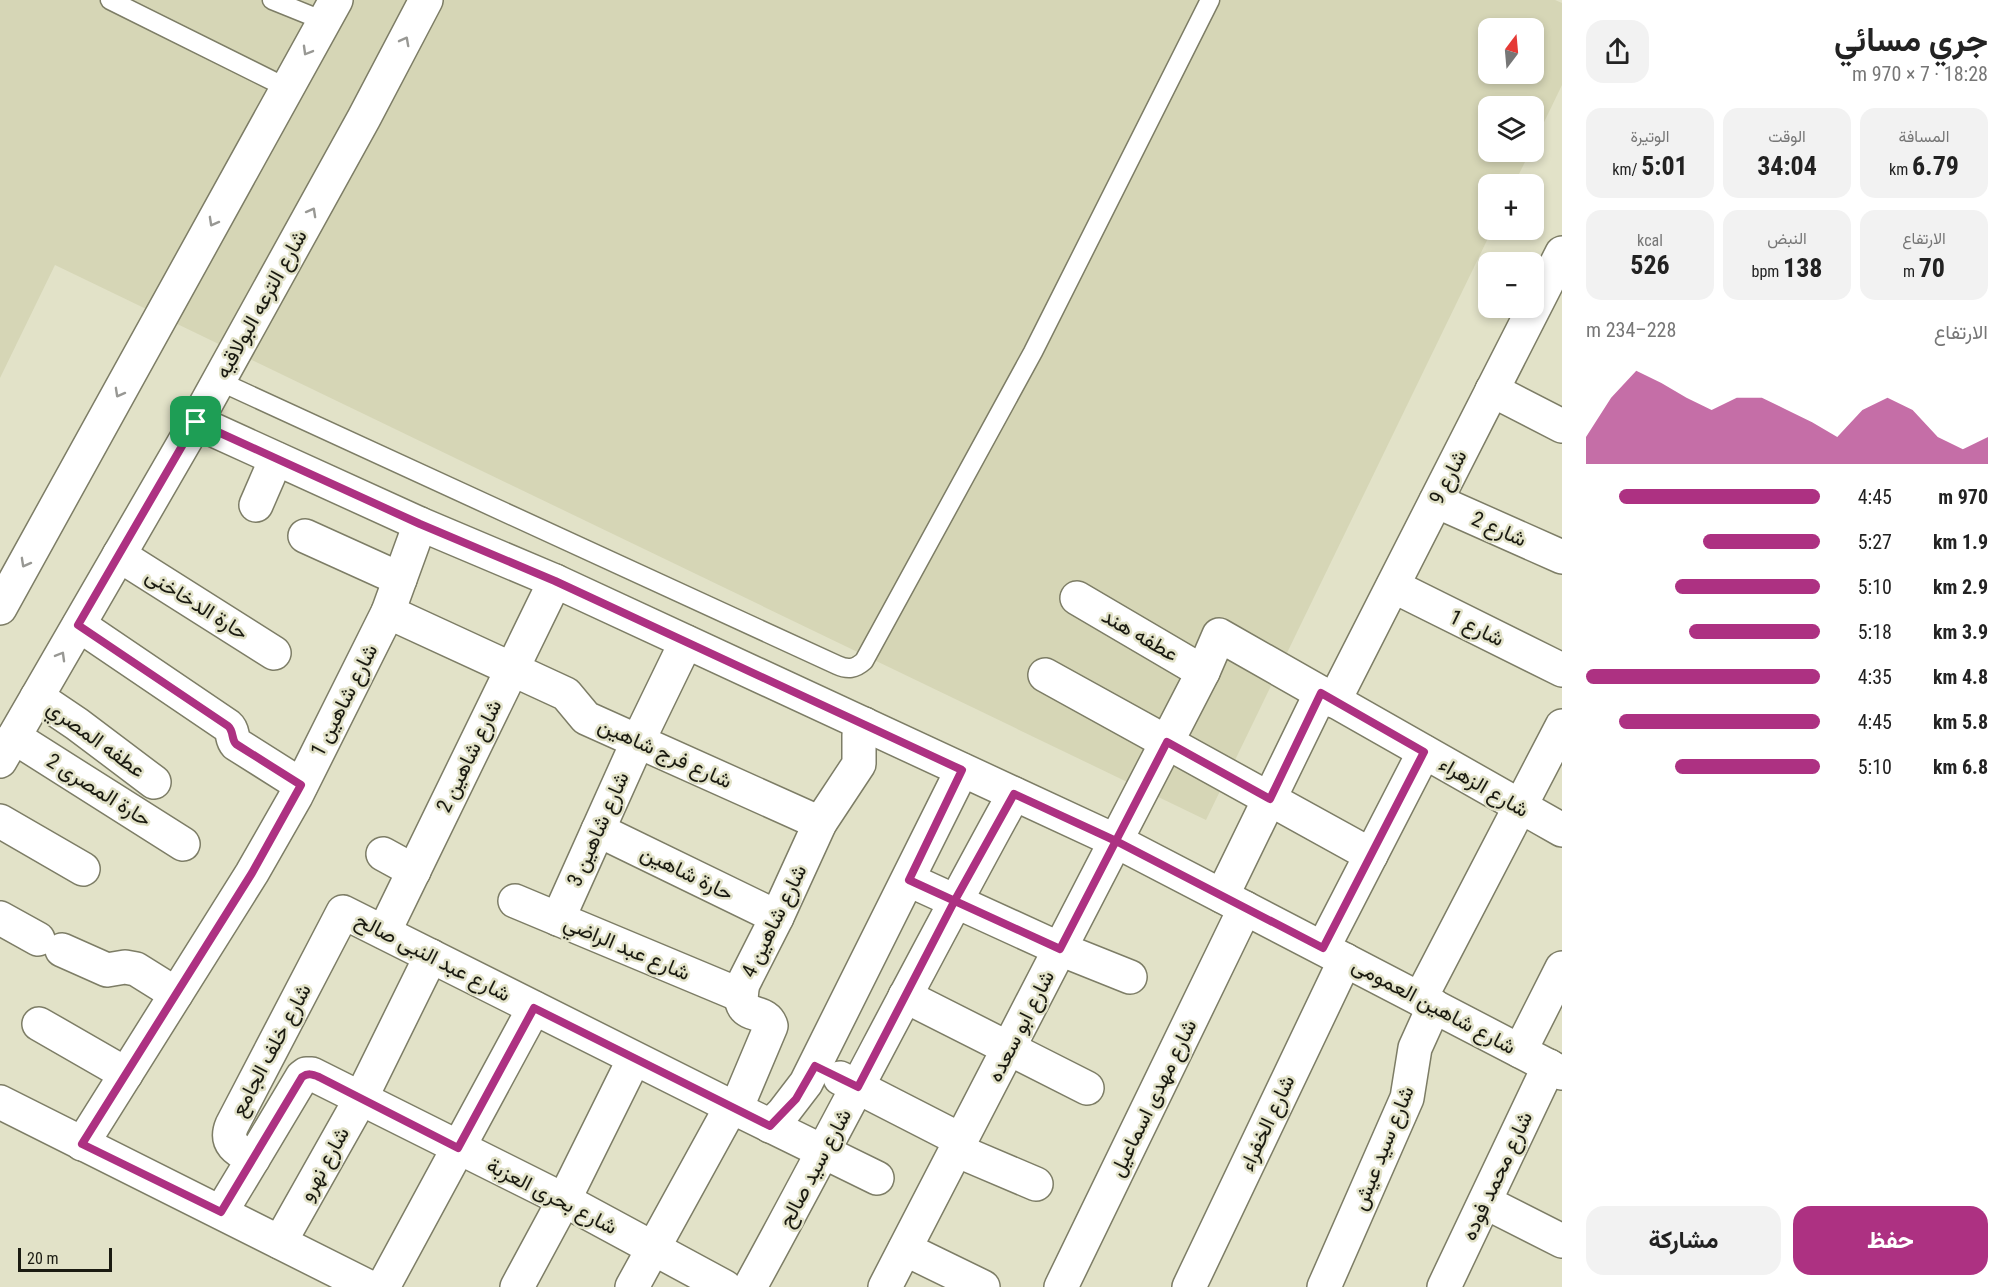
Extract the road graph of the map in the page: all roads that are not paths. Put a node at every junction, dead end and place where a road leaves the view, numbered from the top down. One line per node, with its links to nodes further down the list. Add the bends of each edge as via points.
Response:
1 (110, 0): 6 (lane)
2 (272, 0): 5 (lane)
3 (426, 0): 9 (street, شارع الترعه البولاقيه, one-way to 3)
4 (1210, 0): 9 (lane, via 1034,352 864,661 852,669 844,669)
5 (330, 10): 6 (street, one-way to 6)
6 (286, 87): 24 (street, one-way to 24)
7 (1562, 253): 8 (street, شارع 9)
8 (1550, 304): 10 (street, شارع 9)
9 (219, 381): 11 (street, شارع الترعه البولاقيه)
10 (1492, 390): 12 (street); 14 (street, شارع 9)
11 (196, 422): 13 (street, شارع شاهين العمومى); 18 (street, شارع الترعه البولاقيه)
12 (1562, 426)
13 (276, 459): 15 (street); 16 (street, شارع شاهين العمومى)
14 (1436, 501): 19 (street, شارع 2); 22 (street, شارع 9)
15 (256, 505)
16 (420, 524): 20 (street, شارع شاهين 1); 21 (street, شارع شاهين العمومى)
17 (305, 536): 20 (street)
18 (119, 555): 26 (street, شارع الترعه البولاقيه); 29 (street, حارة الدخاخنى)
19 (1562, 557)
20 (400, 579): 25 (street, شارع شاهين 1)
21 (555, 581): 28 (street, شارع شاهين العمومى); 30 (street, شارع شاهين 2)
22 (1393, 586): 31 (street, شارع 1); 35 (street, شارع 9)
23 (1077, 598): 32 (street, عطفه هند)
24 (0, 608)
25 (388, 612): 30 (street, شارع فرج شاهين); 44 (street, شارع شاهين 1)
26 (78, 625): 34 (street, شارع الترعه البولاقيه, one-way to 26); 44 (street, via 228,726 236,744)
27 (1219, 635): 32 (street, شارع ابو سعده); 35 (street, شارع الزهراء)
28 (686, 642): 36 (street, شارع شاهين العمومى); 38 (street, شارع شاهين 3)
29 (274, 653)
30 (512, 668): 38 (street, شارع فرج شاهين, via 566,694 586,718); 57 (street, شارع شاهين 2)
31 (1562, 670)
32 (1203, 672): 39 (street, شارع ابو سعده)
33 (1046, 675): 39 (street)
34 (37, 697): 40 (street, شارع الترعه البولاقيه); 43 (street, عطفه المصري)
35 (1328, 697): 41 (street, شارع الزهراء); 46 (street, شارع 9)
36 (864, 724): 42 (street, شارع شاهين العمومى); 49 (street, شارع شاهين 4, via 859,738 859,764)
37 (1562, 726): 47 (street, شارع سيد عيش)
38 (638, 741): 49 (street, شارع فرج شاهين); 50 (street, شارع شاهين 3)
39 (1167, 742): 46 (street); 52 (street, شارع ابو سعده)
40 (7, 749): 53 (street, حارة المصرى 2)
41 (1424, 752): 47 (street, شارع الزهراء); 55 (street, شارع الخفراء)
42 (962, 770): 45 (street, شارع شاهين العمومى); 58 (street)
43 (154, 782)
44 (301, 785): 72 (street, شارع شاهين 1, via 252,873)
45 (1014, 794): 52 (street, شارع شاهين العمومى); 59 (street, شارع سيد صالح)
46 (1270, 799): 55 (street); 61 (street, شارع مهدى اسماعيل)
47 (1519, 807): 51 (street, شارع الزهراء); 75 (street, شارع سيد عيش)
48 (0, 821): 56 (street)
49 (820, 823): 63 (street, شارع شاهين 4)
50 (598, 830): 63 (street, حارة شاهين); 65 (street, شارع شاهين 3)
51 (1562, 830)
52 (1116, 841): 61 (street, شارع شاهين العمومى); 67 (street, شارع ابو سعده)
53 (183, 844)
54 (383, 854): 57 (street)
55 (1371, 855): 68 (street, شارع الخفراء)
56 (83, 869)
57 (414, 871): 66 (street, شارع شاهين 2)
58 (909, 880): 59 (street); 81 (street)
59 (955, 900): 67 (street); 74 (street, شارع سيد صالح)
60 (515, 901): 65 (street, شارع عبد الراضي)
61 (1233, 902): 68 (street, شارع شاهين العمومى); 112 (street, شارع مهدى اسماعيل)
62 (343, 912): 66 (street, شارع عبد النبى صالح); 94 (street, شارع خلف الجامع, via 232,1125 229,1136 233,1147)
63 (777, 917): 73 (street, شارع شاهين 4)
64 (0, 918): 72 (street, via 107,970 136,969)
65 (558, 919): 73 (street, شارع عبد الراضي)
66 (384, 932): 69 (street, شارع عبد النبى صالح)
67 (1060, 949): 71 (street); 78 (street, شارع ابو سعده)
68 (1334, 954): 75 (street, شارع شاهين العمومى); 113 (street, شارع الخفراء)
69 (431, 956): 76 (street, شارع عبد النبى صالح); 86 (street, شارع نهرو)
70 (1562, 968): 79 (street)
71 (1131, 977)
72 (176, 994): 83 (street, شارع شاهين 1)
73 (740, 995): 88 (street, شارع شاهين 4, via 747,1011 766,1018 771,1026)
74 (905, 996): 78 (street); 84 (street, شارع سيد صالح)
75 (1427, 1003): 79 (street, شارع شاهين العمومى); 114 (street, شارع سيد عيش, via 1407,1098)
76 (534, 1008): 80 (street, شارع عبد النبى صالح); 92 (street)
77 (39, 1024): 83 (street)
78 (1009, 1048): 85 (street); 91 (street, شارع ابو سعده)
79 (1520, 1051): 82 (street, شارع شاهين العمومى)
80 (634, 1059): 88 (street, شارع عبد النبى صالح); 97 (street)
81 (815, 1066): 84 (street); 89 (street, via 796,1099)
82 (1556, 1070): 98 (street, شارع محمد فوده)
83 (126, 1074): 90 (street, شارع شاهين 1)
84 (858, 1087): 91 (street); 93 (street, شارع سيد صالح)
85 (1087, 1088)
86 (360, 1100): 92 (street, شارع بحرى العزبة); 94 (street, شارع بحرى العزبة, via 306,1074); 101 (street, شارع نهرو)
87 (0, 1101): 90 (street)
88 (733, 1108): 89 (street, شارع عبد النبى صالح); 102 (street)
89 (770, 1126): 93 (street, شارع عبد النبى صالح)
90 (82, 1144): 99 (street)
91 (958, 1145): 96 (street); 103 (street, شارع ابو سعده)
92 (458, 1148): 97 (street, شارع بحرى العزبة); 105 (street)
93 (824, 1153): 95 (street, شارع عبد النبى صالح); 109 (street, شارع سيد صالح)
94 (253, 1159): 99 (street)
95 (877, 1178)
96 (1036, 1184)
97 (564, 1200): 102 (street, شارع بحرى العزبة); 106 (street)
98 (1485, 1202): 100 (street); 115 (street, شارع محمد فوده)
99 (221, 1212): 101 (street)
100 (1562, 1241)
101 (280, 1242): 104 (street)
102 (653, 1249): 107 (street); 108 (street, شارع بحرى العزبة)
103 (905, 1249): 110 (street, شارع ابو سعده); 111 (street)
104 (369, 1287)
105 (383, 1287)
106 (516, 1287)
107 (632, 1287)
108 (724, 1287)
109 (750, 1287)
110 (885, 1287)
111 (983, 1287)
112 (1062, 1287)
113 (1189, 1287)
114 (1324, 1287)
115 (1444, 1287)

